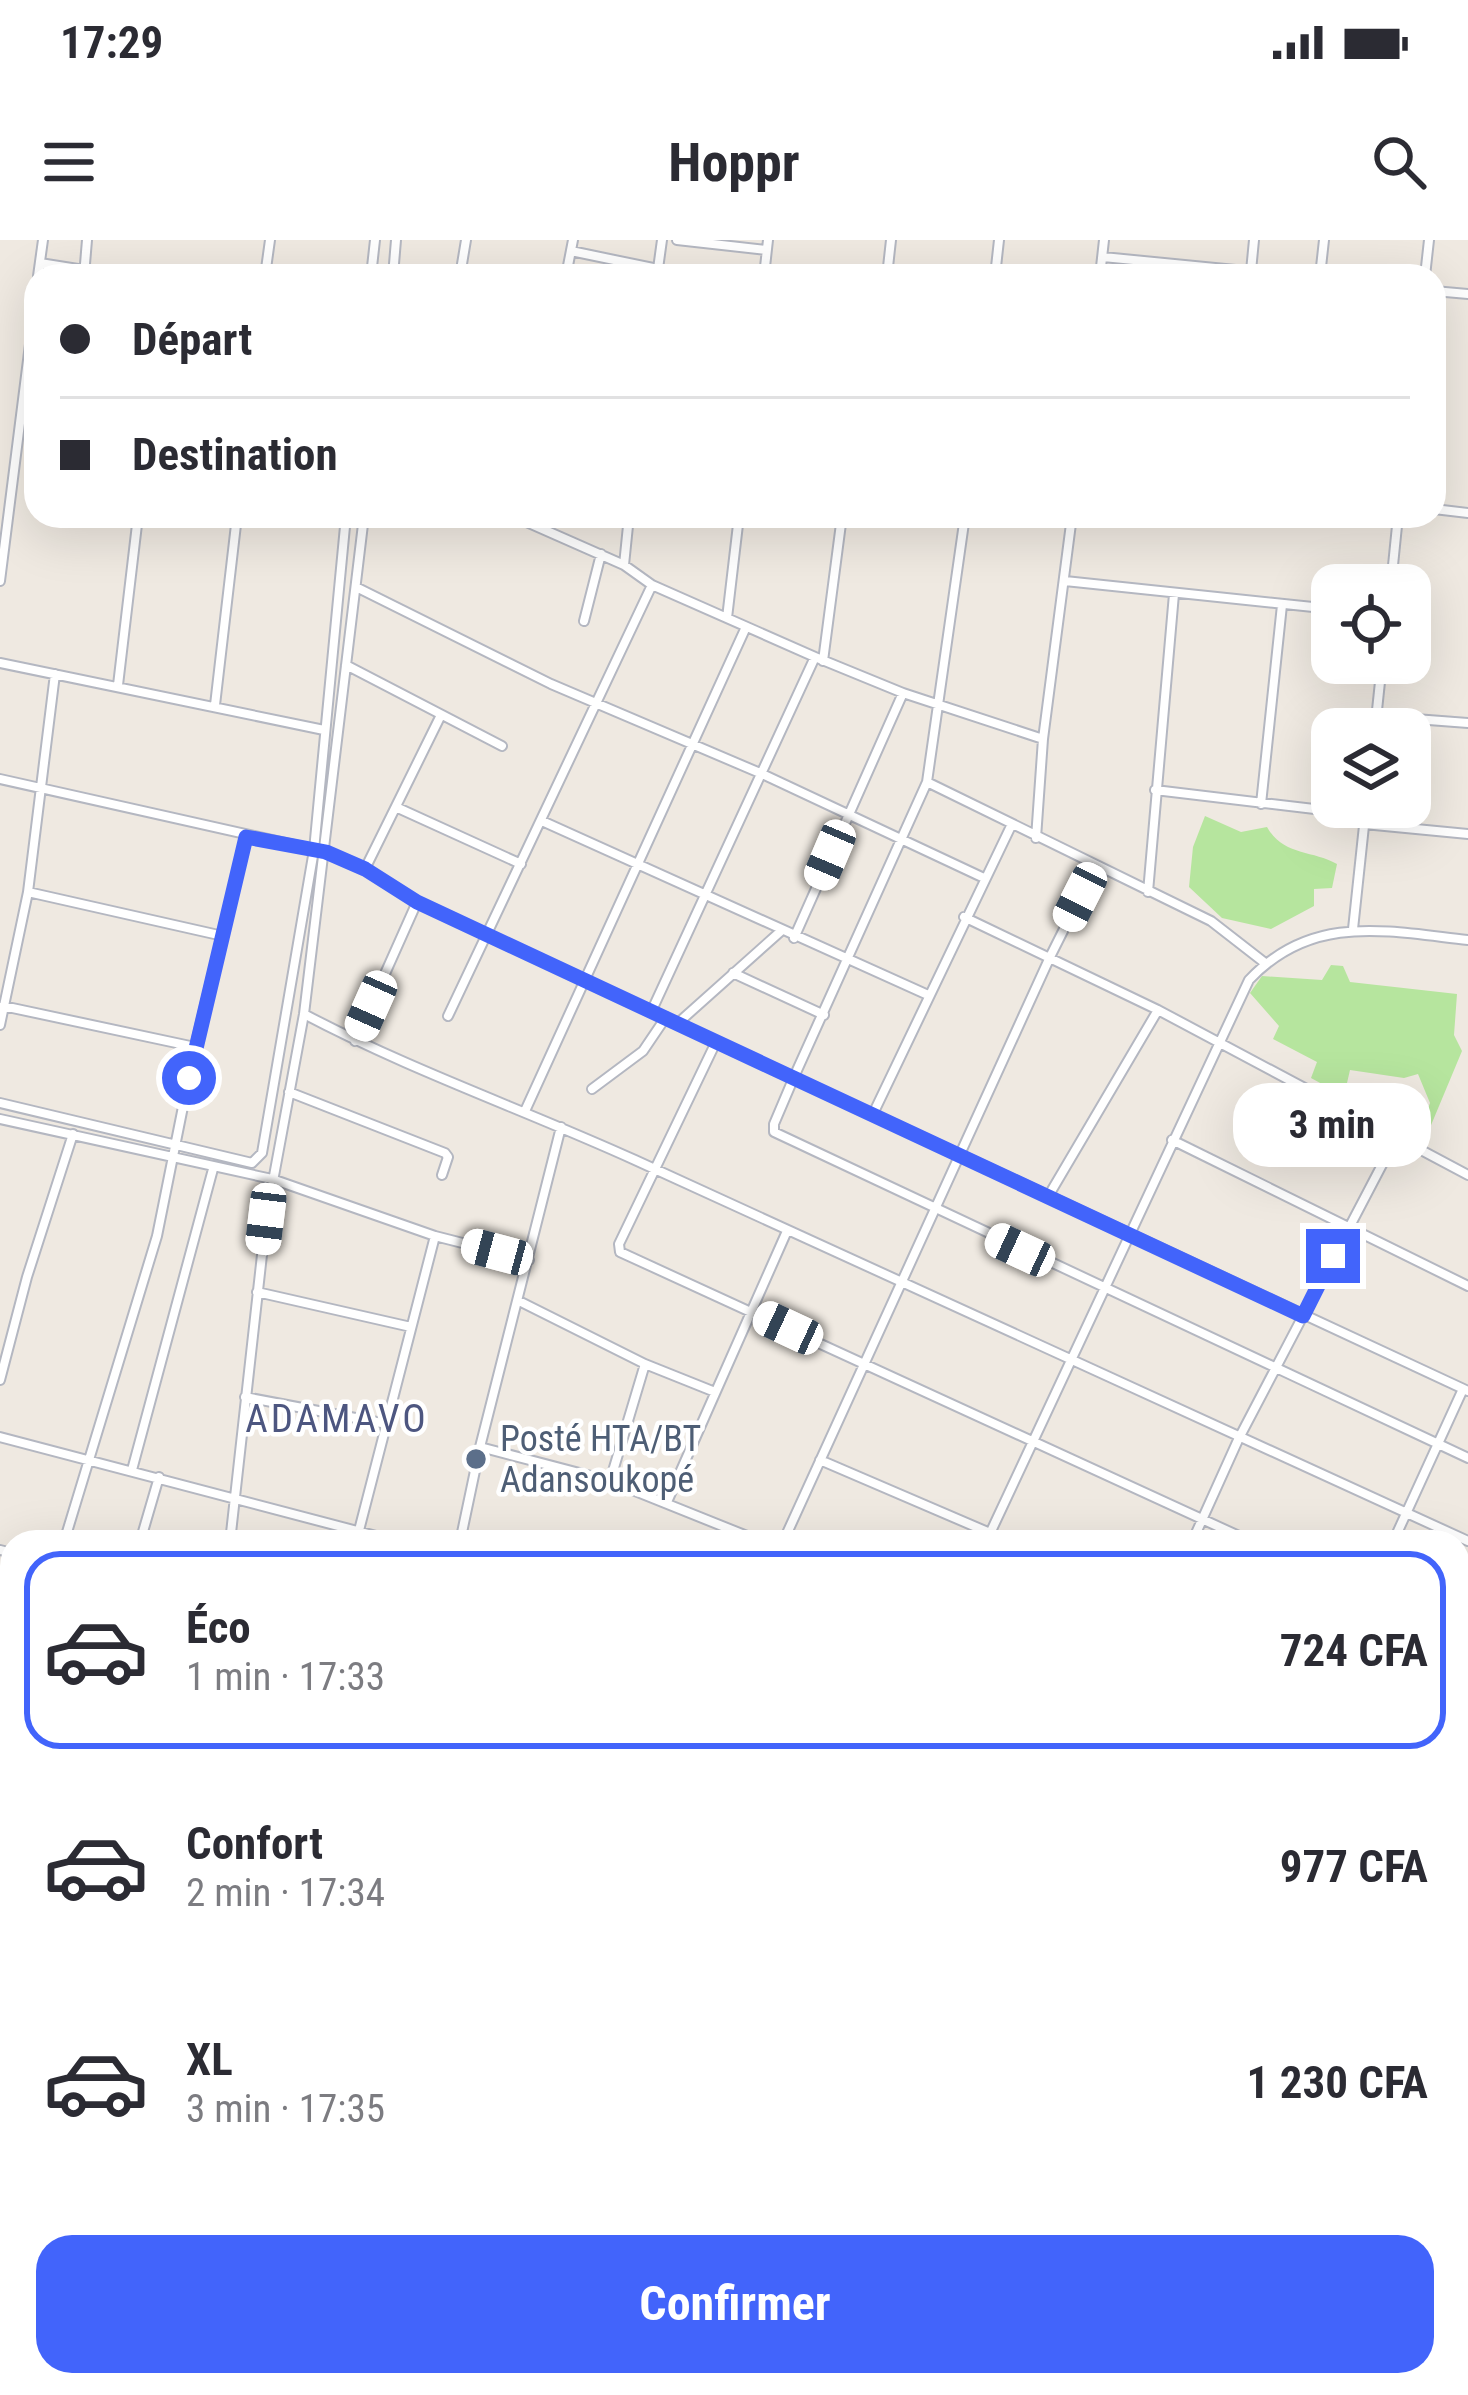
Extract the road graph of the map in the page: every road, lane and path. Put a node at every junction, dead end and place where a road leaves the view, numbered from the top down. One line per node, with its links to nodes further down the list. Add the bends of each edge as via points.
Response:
1 (43, 240): 7 (street)
2 (677, 240): 5 (street)
3 (1104, 240): 6 (street)
4 (572, 245): 9 (street)
5 (767, 245)
6 (1103, 257): 10 (street); 11 (street)
7 (40, 263): 8 (street)
8 (45, 264)
9 (630, 264)
10 (1102, 264)
11 (1177, 264)
12 (24, 432): 27 (street)
13 (137, 528): 41 (street)
14 (236, 528): 44 (street)
15 (345, 528): 49 (street)
16 (363, 528): 30 (street)
17 (542, 528): 24 (street)
18 (628, 528): 26 (street)
19 (738, 528): 34 (street)
20 (840, 528): 37 (street)
21 (963, 528): 45 (street)
22 (1071, 528): 28 (street)
23 (1397, 528): 25 (street)
24 (601, 554): 26 (street); 35 (street)
25 (1392, 564)
26 (624, 565): 29 (street)
27 (0, 581)
28 (1065, 581): 31 (street); 50 (street)
29 (652, 585): 34 (street); 43 (street)
30 (356, 587): 39 (street); 43 (street)
31 (1174, 594): 32 (street); 57 (street)
32 (1282, 605): 33 (street); 58 (street)
33 (1311, 607)
34 (728, 618): 36 (street)
35 (584, 621)
36 (746, 627): 37 (street); 51 (street)
37 (819, 659): 42 (street); 53 (street)
38 (0, 663): 40 (street)
39 (346, 665): 46 (street); 71 (street)
40 (56, 674): 41 (street); 56 (street)
41 (118, 685): 44 (street)
42 (903, 693): 45 (street); 61 (street)
43 (598, 704): 51 (street); 62 (street)
44 (215, 705): 49 (street)
45 (940, 705): 50 (street); 55 (street)
46 (441, 715): 52 (street); 59 (street)
47 (1431, 720): 48 (street)
48 (1468, 723)
49 (324, 730): 70 (street)
50 (1043, 739): 68 (street)
51 (694, 744): 53 (street); 73 (street)
52 (502, 746)
53 (760, 773): 61 (street); 79 (street)
54 (0, 779): 56 (street)
55 (927, 782): 63 (street); 69 (street)
56 (42, 789): 67 (street); 77 (street)
57 (1155, 790): 58 (street); 78 (street)
58 (1261, 804): 60 (street)
59 (398, 808): 72 (street); 75 (street)
60 (1311, 809)
61 (847, 813): 69 (street); 86 (street)
62 (542, 821): 72 (street); 73 (street)
63 (1011, 826): 68 (street); 76 (street)
64 (1431, 827): 66 (street)
65 (1364, 828): 82 (street)
66 (1468, 834)
67 (246, 837): 70 (street); 85 (street)
68 (1036, 838): 74 (street)
69 (904, 840): 76 (street); 89 (street)
70 (314, 850): 71 (street); 118 (street, via 262,1153 252,1163)
71 (326, 852): 75 (street); 97 (street)
72 (521, 864): 84 (street)
73 (638, 866): 79 (street); 92 (street)
74 (1095, 867): 78 (street); 88 (street)
75 (365, 869): 80 (street)
76 (984, 878): 81 (street)
77 (28, 892): 85 (street); 94 (street)
78 (1148, 892): 90 (street, via 1211,921)
79 (706, 896): 83 (street); 95 (street)
80 (417, 902): 84 (street); 103 (street)
81 (964, 917): 88 (street); 93 (street)
82 (1353, 929): 87 (street); 90 (street)
83 (781, 931): 86 (street); 91 (street)
84 (487, 934): 92 (street); 99 (street)
85 (223, 936): 106 (street)
86 (794, 938): 89 (street)
87 (1468, 940)
88 (1050, 957): 96 (street); 119 (street)
89 (849, 961): 93 (street); 98 (street)
90 (1265, 963): 105 (street, via 1242,990)
91 (733, 974): 98 (street); 101 (street)
92 (585, 980): 95 (street); 111 (street)
93 (928, 995): 112 (street)
94 (2, 1006): 102 (street); 106 (street)
95 (652, 1010): 100 (street)
96 (1157, 1010): 105 (street); 126 (street)
97 (304, 1014): 103 (street); 109 (street)
98 (824, 1015): 107 (street)
99 (448, 1016)
100 (666, 1017): 101 (street); 108 (street, via 643,1051)
101 (678, 1023): 104 (street)
102 (0, 1025)
103 (355, 1041): 111 (street)
104 (716, 1041): 107 (street); 122 (street)
105 (1218, 1043): 116 (street); 117 (street)
106 (195, 1047): 118 (street)
107 (794, 1078): 112 (street); 127 (street, via 774,1124 777,1136)
108 (592, 1089)
109 (289, 1092): 123 (street, via 445,1153); 125 (street)
110 (0, 1103): 118 (street)
111 (525, 1111): 114 (street)
112 (873, 1114): 119 (street)
113 (0, 1119): 115 (street)
114 (561, 1127): 122 (street); 132 (street)
115 (73, 1134): 120 (street); 145 (street)
116 (1396, 1138): 124 (street); 128 (street)
117 (1172, 1140): 128 (street); 130 (street)
118 (176, 1142): 120 (street)
119 (962, 1155): 126 (street); 127 (street)
120 (172, 1158): 121 (street); 156 (street, via 157,1236)
121 (213, 1168): 125 (street); 158 (street)
122 (653, 1169): 129 (street); 138 (street, via 620,1252)
123 (442, 1175)
124 (1468, 1175)
125 (272, 1180): 131 (street); 136 (street)
126 (1049, 1196): 130 (street)
127 (936, 1210): 133 (street); 135 (street)
128 (1349, 1226): 134 (street); 139 (street)
129 (787, 1231): 133 (street); 138 (street)
130 (1131, 1233): 135 (street); 139 (street)
131 (435, 1236): 132 (street); 140 (street)
132 (529, 1260): 137 (street)
133 (903, 1284): 141 (street); 142 (street)
134 (1468, 1286)
135 (1103, 1290): 141 (street); 144 (street)
136 (256, 1292): 140 (street); 148 (street)
137 (518, 1301): 143 (street); 154 (street)
138 (750, 1310): 142 (street); 147 (street)
139 (1303, 1316): 144 (street); 146 (street)
140 (411, 1327): 149 (street)
141 (1071, 1360): 151 (street); 152 (street)
142 (865, 1363): 151 (street); 157 (street)
143 (645, 1364): 147 (street); 160 (street)
144 (1274, 1369): 152 (street); 153 (street)
145 (0, 1380)
146 (1466, 1390): 153 (street)
147 (715, 1392): 162 (street)
148 (244, 1397): 149 (street); 161 (street)
149 (387, 1424): 169 (street)
150 (0, 1437): 156 (street)
151 (1035, 1440): 164 (street); 174 (street)
152 (1238, 1440): 163 (street); 164 (street)
153 (1437, 1444): 155 (street); 163 (street)
154 (480, 1447): 160 (street); 170 (street)
155 (1468, 1458)
156 (88, 1459): 158 (street); 165 (street)
157 (820, 1460): 172 (street); 173 (street)
158 (132, 1470): 159 (street)
159 (159, 1477): 161 (street); 166 (street)
160 (610, 1481): 162 (street)
161 (234, 1497): 167 (street); 168 (street)
162 (667, 1502): 171 (street)
163 (1406, 1513): 177 (street); 178 (street)
164 (1201, 1520): 175 (street); 176 (street)
165 (67, 1530)
166 (144, 1530)
167 (231, 1530)
168 (336, 1530)
169 (360, 1530)
170 (463, 1530)
171 (733, 1530)
172 (788, 1530)
173 (986, 1530)
174 (992, 1530)
175 (1197, 1530)
176 (1224, 1530)
177 (1398, 1530)
178 (1444, 1530)

